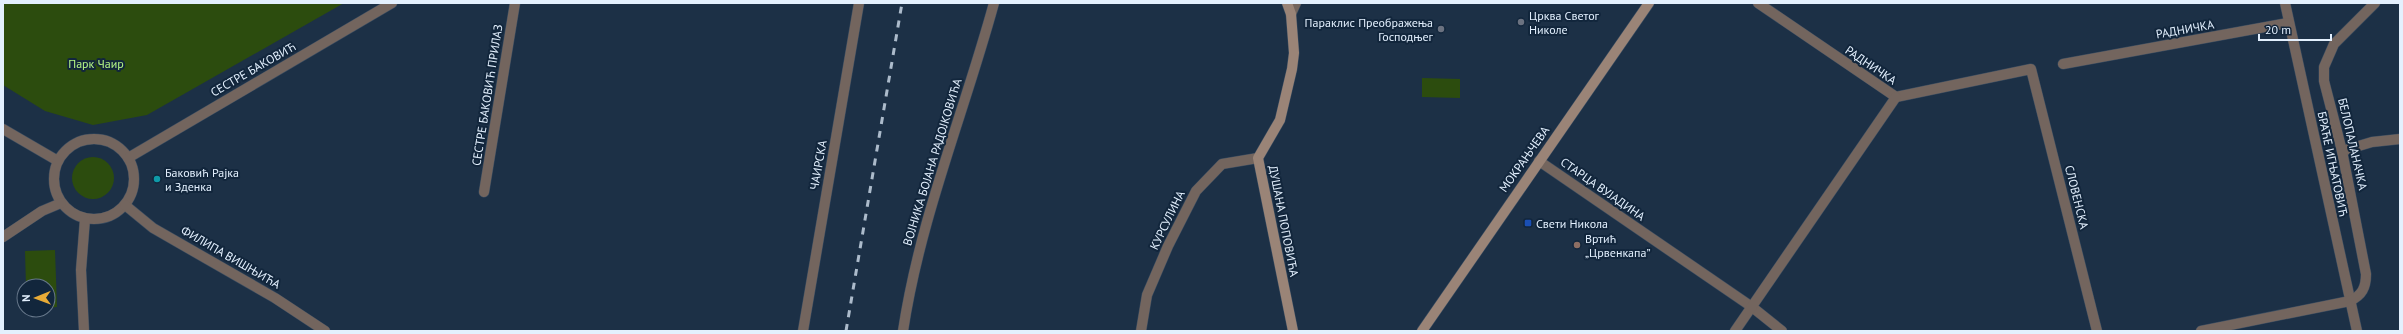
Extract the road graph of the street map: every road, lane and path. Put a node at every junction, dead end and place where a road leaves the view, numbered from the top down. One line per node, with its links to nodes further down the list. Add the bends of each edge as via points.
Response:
1 (392, 3): 19 (street, СЕСТРЕ БАКОВИЋ)
2 (515, 3): 23 (street, СЕСТРЕ БАКОВИЋ ПРИЛАЗ)
3 (860, 3): 32 (street, ЧАИРСКА)
4 (994, 3): 33 (street, ВОЈНИКА БОЈАНА РАДОЈКОВИЋА, via 924,226)
5 (1287, 3): 11 (street, ДУШАНА ПОПОВИЋА)
6 (1296, 3): 11 (street)
7 (1649, 3): 22 (street, МОКРАЊЧЕВА)
8 (1758, 3): 15 (street, РАДНИЧКА)
9 (2285, 3): 12 (street, БРАЋЕ ИГЊАТОВИЋ)
10 (2375, 3): 18 (street, БЕЛОПАЛАНАЧКА, via 2334,44 2324,67 2324,81)
11 (1291, 14): 20 (street, ДУШАНА ПОПОВИЋА, via 1294,53 1292,69 1280,120)
12 (2288, 23): 13 (street, РАДНИЧКА); 28 (street, БРАЋЕ ИГЊАТОВИЋ)
13 (2063, 64)
14 (2031, 69): 15 (street, РАДНИЧКА); 39 (street, СЛОВЕНСКА)
15 (1896, 97): 29 (street)
16 (3, 129): 21 (street)
17 (2400, 139): 18 (street, via 2372,142)
18 (2342, 151): 28 (street, БЕЛОПАЛАНАЧКА, via 2366,274 2366,285 2362,292)
19 (128, 158): 21 (street, via 110,142 98,139 75,144); 25 (street, via 133,169 134,182)
20 (1258, 158): 34 (street, КУРСУЛИНА, via 1222,164 1196,191 1147,295); 35 (street, ДУШАНА ПОПОВИЋА)
21 (58, 160): 24 (street, via 54,182)
22 (1539, 161): 29 (street, СТАРЦА ВУЈАДИНА); 36 (street, МОКРАЊЧЕВА)
23 (484, 192)
24 (62, 203): 26 (street, via 76,216); 27 (street, via 42,211)
25 (125, 204): 26 (street, via 107,217); 31 (street, ФИЛИПА ВИШЊИЋА, via 153,228 275,298)
26 (85, 219): 30 (street, via 81,270)
27 (3, 236)
28 (2350, 301): 40 (street); 41 (street, БРАЋЕ ИГЊАТОВИЋ)
29 (1752, 307): 37 (street); 38 (street, СТАРЦА ВУЈАДИНА)
30 (84, 331)
31 (325, 331)
32 (803, 331)
33 (903, 331)
34 (1141, 331)
35 (1293, 331)
36 (1422, 331)
37 (1735, 331)
38 (1782, 331)
39 (2097, 331)
40 (2201, 331)
41 (2356, 331)

